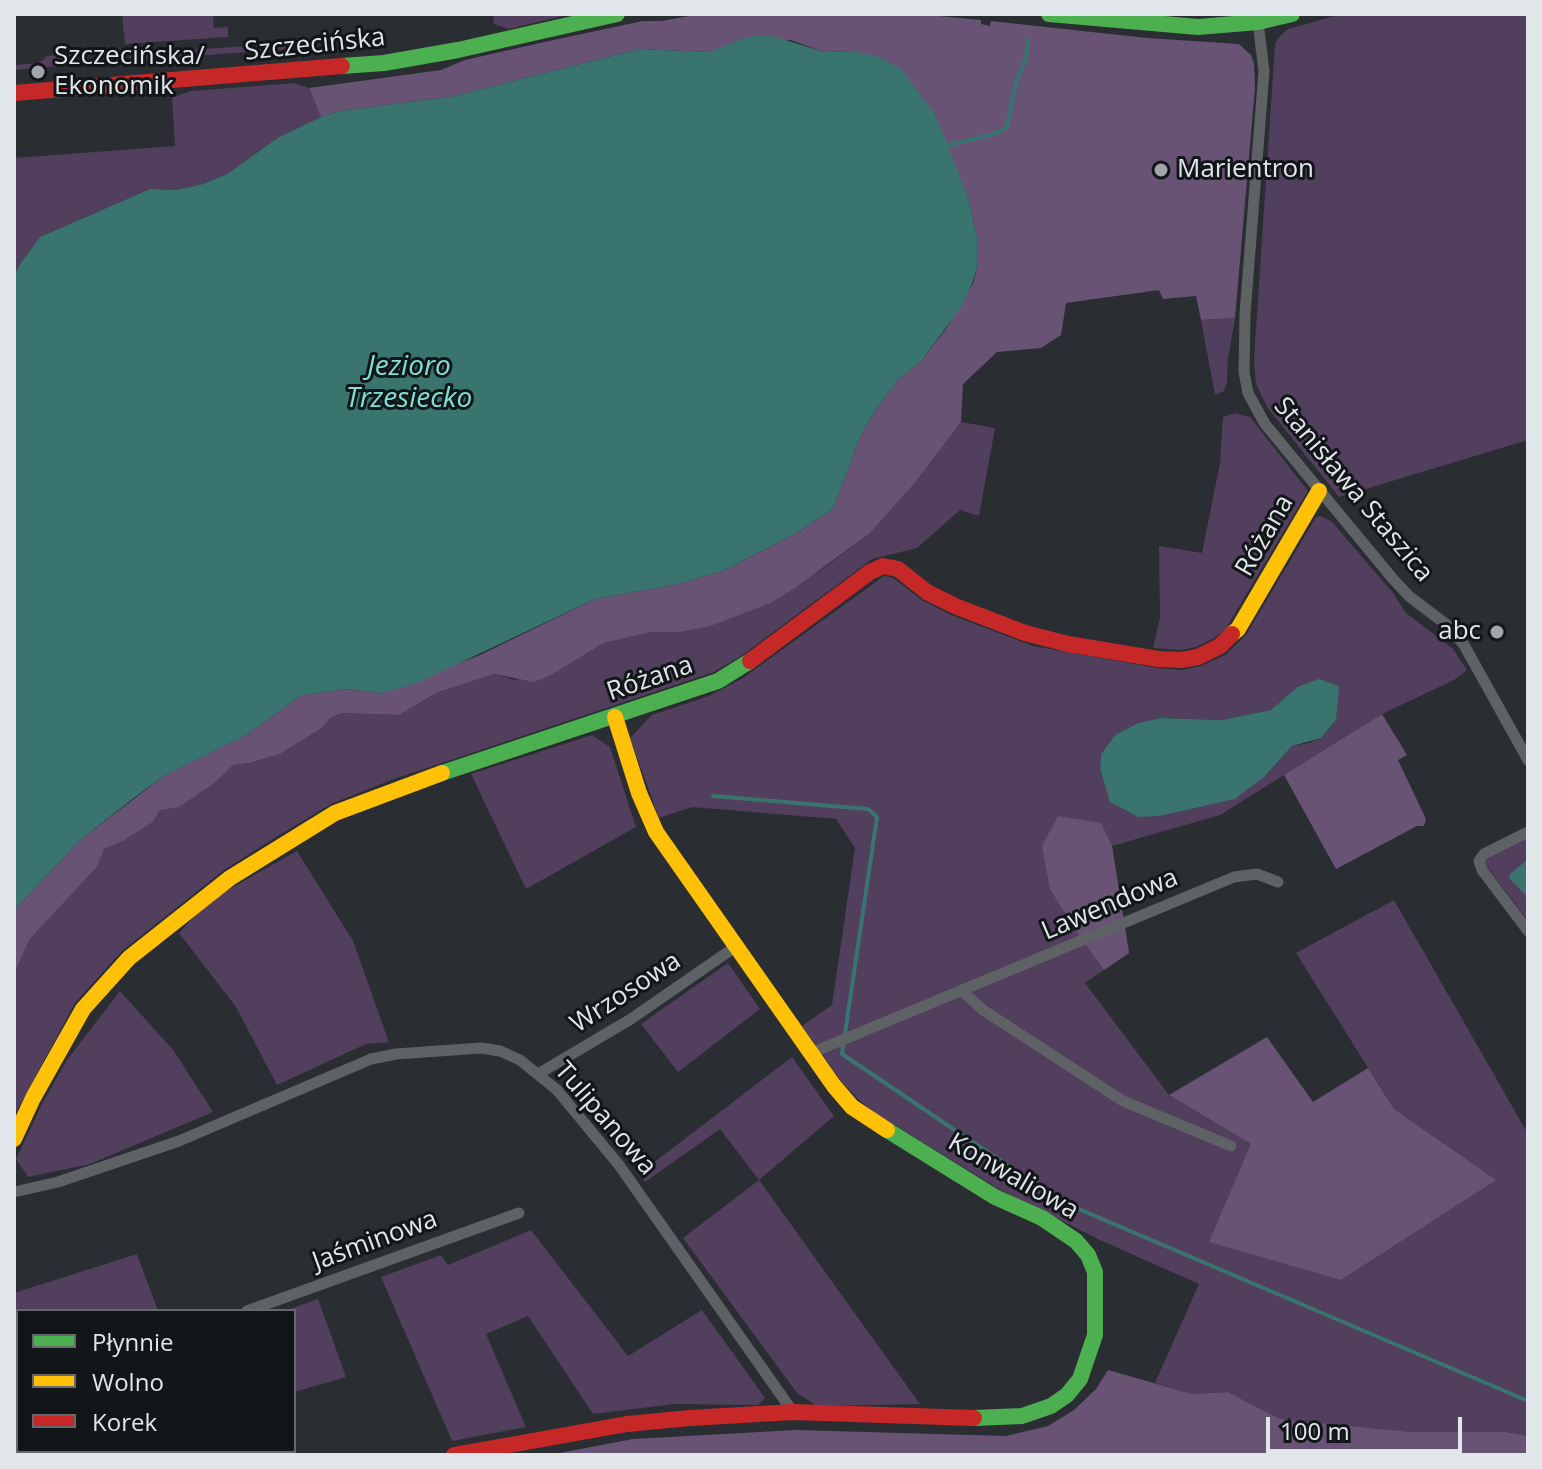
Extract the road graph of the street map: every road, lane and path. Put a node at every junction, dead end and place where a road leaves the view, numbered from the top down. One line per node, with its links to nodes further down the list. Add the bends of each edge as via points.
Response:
1 (617, 14): 5 (street, Szczecińska, via 384,63)
2 (1049, 14): 4 (street, via 1198,27)
3 (1292, 14): 4 (street)
4 (1258, 22): 6 (street, Stanisława Staszica, via 1264,71 1244,380 1257,413)
5 (14, 93)
6 (1319, 491): 7 (street, Różana, via 1238,629 1198,657 1158,659 1036,636 955,606 898,569 883,566 731,674); 8 (street, Stanisława Staszica, via 1402,588 1464,645)
7 (615, 717): 12 (street, Konwaliowa, via 652,825); 16 (street, Różana, via 354,805 230,878 129,958 83,1009)
8 (1528, 760)
9 (1528, 832): 11 (street, via 1479,861)
10 (1278, 882): 13 (street, Lawendowa, via 1257,874 1234,877)
11 (1528, 931)
12 (735, 947): 14 (street, Konwaliowa); 15 (street, Wrzosowa, via 631,1019)
13 (961, 990): 14 (street, Lawendowa); 17 (street, via 983,1010 1123,1101)
14 (811, 1053): 21 (street, Konwaliowa, via 852,1107 870,1120 1076,1241 1095,1272 1097,1306 1095,1335 1080,1379 1051,1406 994,1419)
15 (538, 1074): 18 (street, Tulipanowa, via 520,1060 481,1048 371,1059 179,1141); 21 (street, Tulipanowa, via 619,1165)
16 (14, 1139)
17 (1231, 1146)
18 (14, 1192)
19 (519, 1213): 20 (street, Jaśminowa)
20 (253, 1309)
21 (793, 1412): 22 (street, Konwaliowa, via 627,1424)
22 (454, 1455)

